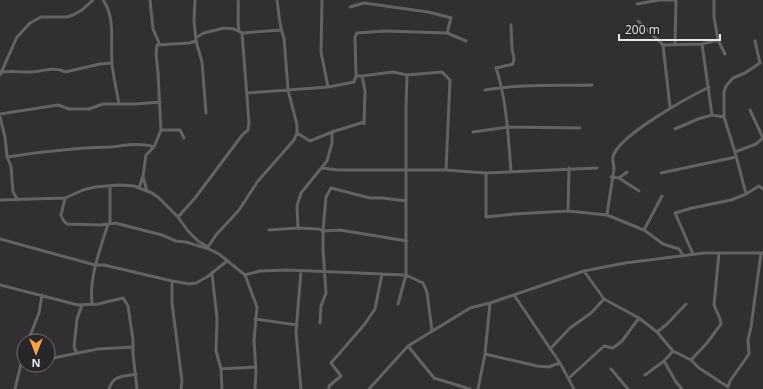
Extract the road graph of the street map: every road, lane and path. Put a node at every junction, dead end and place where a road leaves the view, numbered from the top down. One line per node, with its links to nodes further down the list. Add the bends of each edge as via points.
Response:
1 (93, 0): 29 (street, via 82,10 67,17 41,17 30,23 17,37 8,54)
2 (103, 0): 28 (street, via 109,13)
3 (150, 0): 24 (street, via 153,30)
4 (195, 0): 19 (street)
5 (238, 0): 13 (street)
6 (277, 0): 16 (street)
7 (322, 0): 35 (street, via 321,52)
8 (676, 0): 10 (street); 26 (street)
9 (714, 0): 20 (street)
10 (637, 4)
11 (350, 6): 18 (street, via 364,2 448,17 451,18)
12 (638, 21): 25 (street)
13 (238, 24): 15 (street); 17 (street)
14 (511, 25): 36 (street, via 513,64 496,68)
15 (234, 29): 17 (street); 19 (street, via 220,28 204,33)
16 (281, 30): 17 (street); 38 (street, via 284,38)
17 (241, 32): 40 (street)
18 (447, 33): 21 (street); 32 (street, via 356,33)
19 (196, 39): 24 (street, via 189,43); 45 (street, via 202,62)
20 (718, 40): 23 (street); 27 (street)
21 (466, 41)
22 (755, 41): 49 (street, via 760,63 733,78 726,86)
23 (702, 44): 26 (street); 37 (street)
24 (160, 45): 41 (street, via 157,45 156,54)
25 (663, 45): 26 (street); 43 (street)
26 (675, 45)
27 (725, 54)
28 (112, 63): 29 (street, via 65,72); 42 (street)
29 (3, 72): 30 (street)
30 (0, 75)
31 (407, 75): 33 (street, via 394,72); 68 (street, via 442,72 450,80); 69 (street)
32 (356, 76): 33 (street); 35 (street, via 354,82)
33 (362, 76): 54 (street, via 365,92 364,123)
34 (592, 85): 36 (street)
35 (328, 87): 38 (street)
36 (503, 87): 39 (street); 50 (street)
37 (708, 87): 43 (street); 47 (street)
38 (288, 90): 40 (street); 56 (street)
39 (485, 90)
40 (247, 93): 94 (street, via 248,130)
41 (160, 102): 42 (street); 53 (street)
42 (119, 104): 46 (street, via 103,104 89,109 69,109 58,105)
43 (670, 107): 75 (street, via 620,144 613,156 614,168)
44 (750, 110): 60 (street)
45 (206, 113)
46 (0, 114)
47 (712, 116): 49 (street); 52 (street)
48 (0, 117): 58 (street)
49 (724, 117): 62 (street)
50 (508, 128): 51 (street); 55 (street); 70 (street)
51 (580, 128)
52 (675, 129)
53 (162, 130): 59 (street, via 180,130); 61 (street)
54 (332, 132): 56 (street, via 310,141); 65 (street, via 332,143 327,161)
55 (473, 132)
56 (297, 133): 102 (street)
57 (0, 136): 58 (street)
58 (5, 137): 63 (street)
59 (184, 138)
60 (763, 138): 62 (street, via 756,144)
61 (154, 147): 63 (street, via 147,145 43,151); 74 (street, via 146,155)
62 (735, 152): 64 (street)
63 (7, 157): 84 (street, via 11,166)
64 (736, 157): 73 (street); 85 (street)
65 (322, 168): 69 (street); 96 (street, via 301,193 297,206)
66 (569, 168): 67 (street); 70 (street); 92 (street)
67 (597, 168)
68 (446, 170): 69 (street); 72 (street)
69 (406, 171): 91 (street)
70 (511, 172): 72 (street)
71 (627, 172): 76 (street)
72 (486, 173): 92 (street, via 486,217)
73 (661, 173)
74 (143, 176): 80 (street); 82 (street)
75 (611, 177): 76 (street); 93 (street)
76 (619, 178): 83 (street)
77 (763, 184): 79 (street)
78 (110, 186): 80 (street, via 128,185); 87 (street, via 83,190); 95 (street)
79 (759, 186): 81 (street); 85 (street)
80 (139, 188): 82 (street)
81 (763, 189)
82 (146, 191): 94 (street, via 159,198)
83 (639, 191)
84 (13, 192): 89 (street); 90 (street)
85 (746, 194): 105 (street, via 675,213)
86 (662, 196): 98 (street)
87 (65, 198): 90 (street); 95 (street, via 61,215 67,224)
88 (0, 200): 89 (street)
89 (10, 200): 90 (street)
90 (18, 200)
91 (406, 201): 99 (street, via 370,198 331,188 326,197); 101 (street)
92 (568, 211): 93 (street)
93 (607, 215): 98 (street)
94 (178, 217): 102 (street, via 188,231)
95 (109, 224): 102 (street, via 131,226 176,241); 108 (street)
96 (298, 228): 97 (street); 99 (street)
97 (269, 230)
98 (644, 230): 106 (street, via 663,244 679,250)
99 (323, 231): 101 (street, via 340,230); 110 (street)
100 (0, 239): 108 (street)
101 (407, 241): 114 (street)
102 (208, 248): 107 (street)
103 (719, 253): 104 (street); 105 (street); 140 (street, via 714,305 721,324)
104 (762, 253): 150 (street, via 748,340 750,354 730,381)
105 (693, 254): 106 (street)
106 (682, 255): 111 (street)
107 (226, 260): 112 (street); 115 (street)
108 (95, 264): 116 (street); 122 (street)
109 (301, 271): 110 (street); 115 (street, via 260,271); 129 (street)
110 (324, 271): 113 (street); 128 (street, via 326,293 321,306)
111 (584, 271): 119 (street); 120 (street)
112 (212, 274): 116 (street, via 192,284); 144 (street, via 217,318 216,351)
113 (382, 274): 114 (street); 158 (street, via 375,309 331,363 341,376 329,386)
114 (406, 274): 123 (street); 130 (street, via 423,283 427,292)
115 (245, 275): 127 (street, via 257,307)
116 (172, 282): 154 (street)
117 (0, 285): 118 (street)
118 (42, 295): 125 (street); 132 (street, via 39,313)
119 (514, 295): 121 (street); 135 (street)
120 (604, 299): 126 (street); 135 (street)
121 (490, 303): 130 (street, via 470,308); 138 (street)
122 (92, 304): 125 (street); 134 (street, via 123,298 128,306)
123 (398, 304)
124 (686, 304): 131 (street)
125 (82, 305): 137 (street, via 77,319 74,347)
126 (639, 318): 131 (street); 149 (street, via 622,341 613,348 604,346)
127 (255, 320): 129 (street); 143 (street)
128 (320, 323)
129 (297, 324): 157 (street)
130 (432, 331): 133 (street)
131 (657, 332): 136 (street)
132 (31, 333)
133 (408, 346): 159 (street); 160 (street, via 434,378)
134 (133, 347): 137 (street); 147 (street)
135 (550, 349): 142 (street)
136 (673, 351): 140 (street); 141 (street)
137 (77, 353): 139 (street)
138 (485, 354): 142 (street, via 537,366 548,367); 161 (street)
139 (56, 357)
140 (691, 360): 150 (street)
141 (664, 361): 148 (street); 164 (street)
142 (560, 363): 149 (street)
143 (256, 367): 144 (street); 156 (street)
144 (221, 369): 155 (street)
145 (611, 369): 163 (street)
146 (19, 373): 151 (street)
147 (136, 374): 152 (street, via 114,379); 153 (street)
148 (645, 374)
149 (569, 378): 162 (street)
150 (728, 388)
151 (15, 389)
152 (109, 389)
153 (138, 389)
154 (181, 389)
155 (222, 389)
156 (255, 389)
157 (300, 389)
158 (329, 389)
159 (369, 389)
160 (470, 389)
161 (478, 389)
162 (574, 389)
163 (628, 389)
164 (682, 389)

